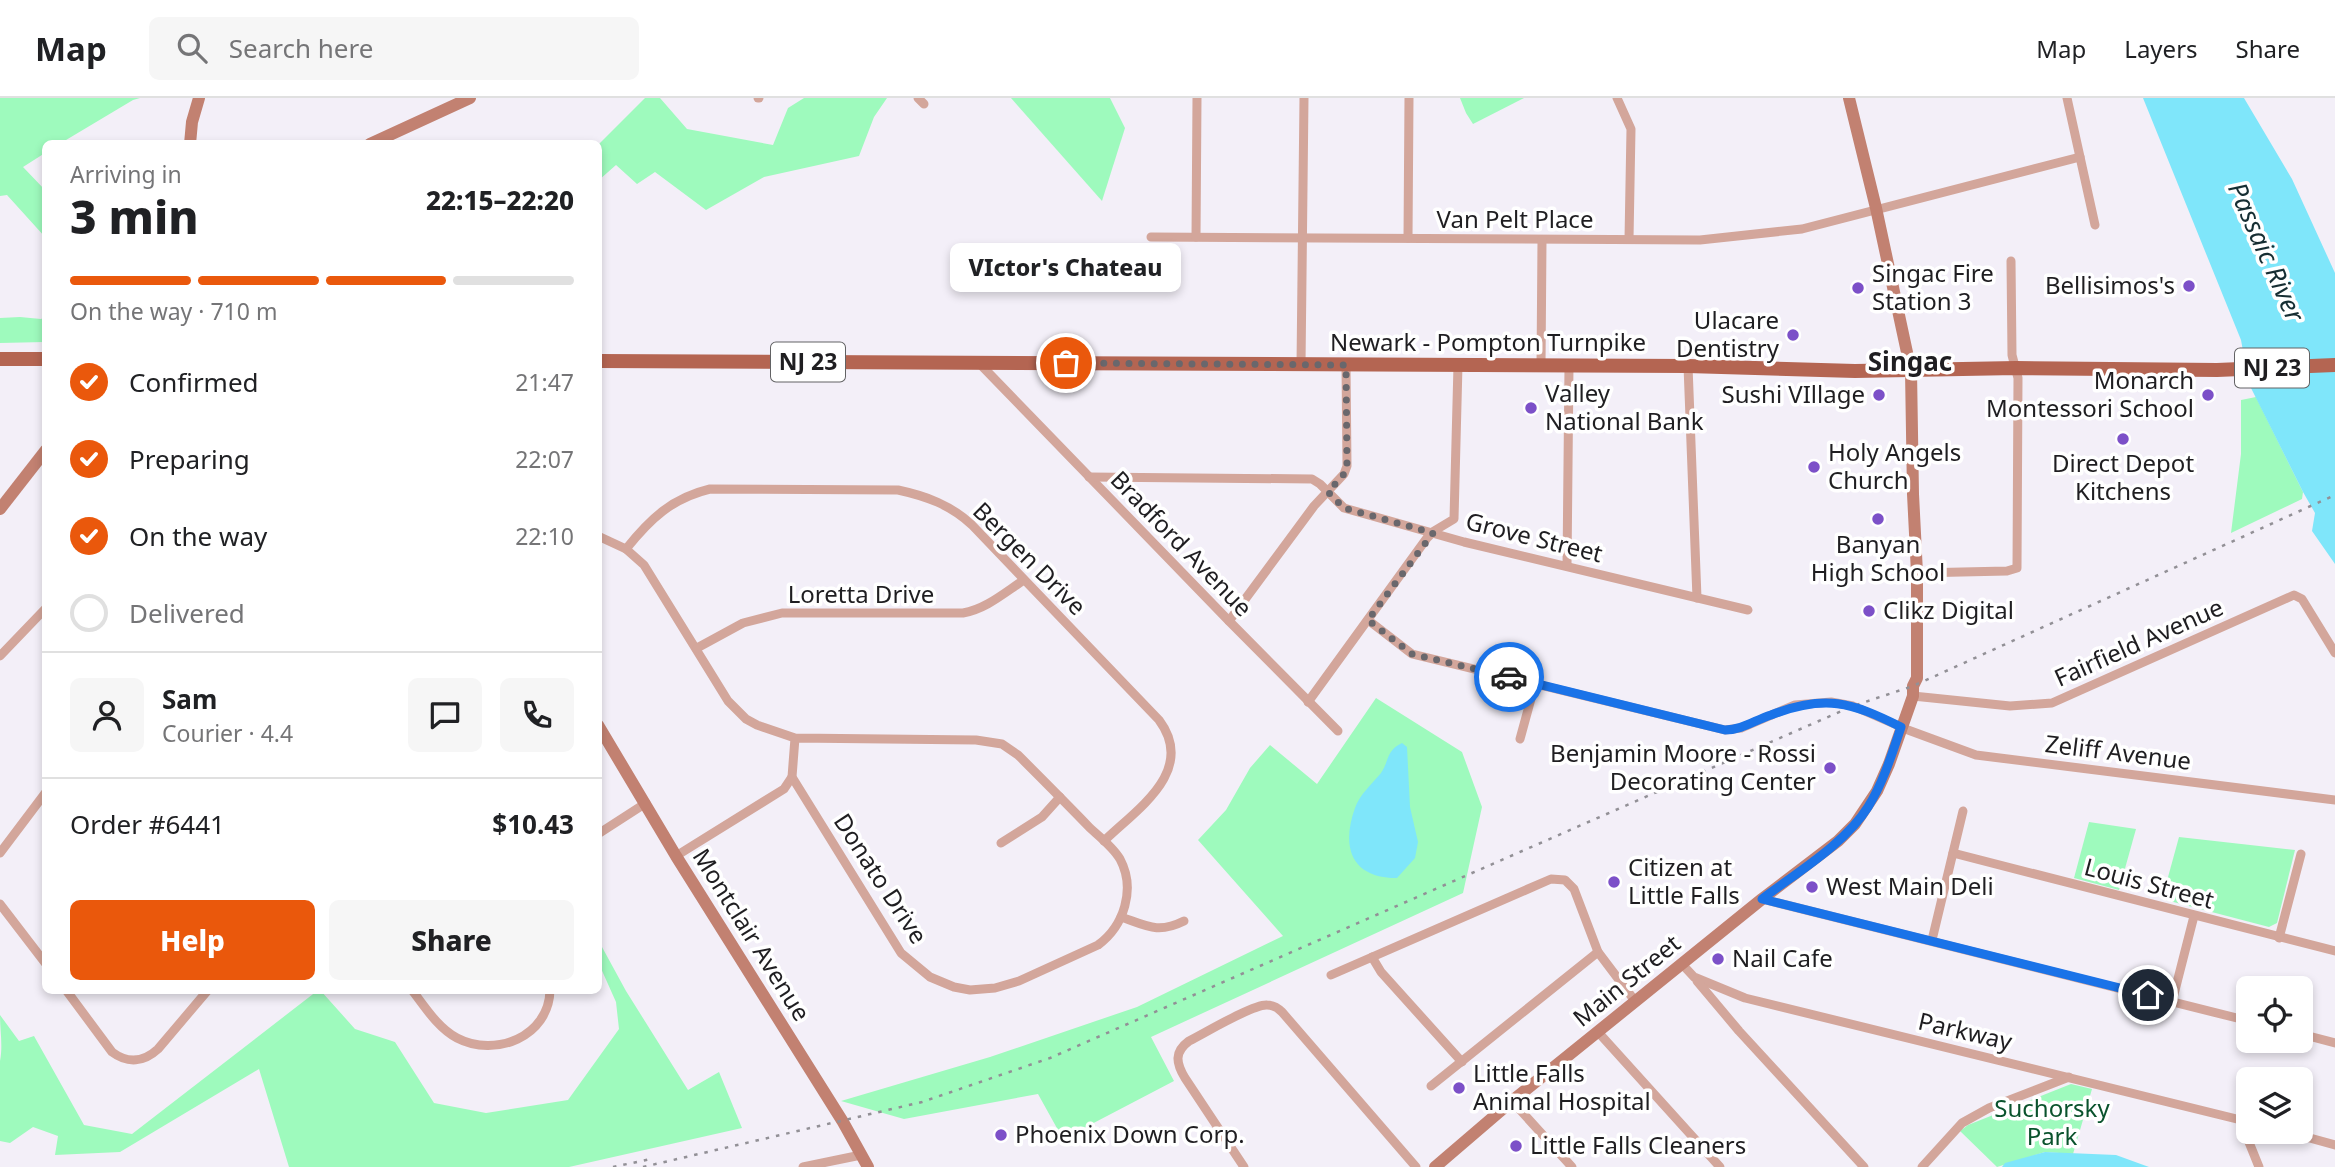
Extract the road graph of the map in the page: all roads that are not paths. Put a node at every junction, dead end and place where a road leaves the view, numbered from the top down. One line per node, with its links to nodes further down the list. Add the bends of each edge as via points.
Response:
1 (199, 98): 9 (main road)
2 (470, 98): 10 (main road)
3 (1197, 98): 15 (street)
4 (1304, 98): 16 (street)
5 (1409, 98): 17 (street)
6 (1617, 98): 18 (street, via 1631,129)
7 (1849, 98): 12 (main road, Main Street)
8 (2067, 98): 11 (street)
9 (190, 140)
10 (379, 140)
11 (2080, 157): 12 (street, Van Pelt Place); 13 (street)
12 (1876, 208): 18 (street, Van Pelt Place, via 1801,229 1700,240); 33 (main road, Main Street)
13 (2095, 225)
14 (1151, 237): 15 (street, Van Pelt Place)
15 (1196, 237): 16 (street, Van Pelt Place)
16 (1302, 238): 17 (street, Van Pelt Place); 25 (street)
17 (1408, 239): 19 (street, Van Pelt Place)
18 (1629, 239): 19 (street, Van Pelt Place)
19 (1542, 240): 29 (street)
20 (2011, 261): 32 (street)
21 (0, 359): 22 (main road)
22 (42, 359)
23 (602, 361): 24 (main road, NJ 23)
24 (979, 363): 25 (main road, Newark - Pompton Turnpike / NJ 23); 35 (street, Bradford Avenue)
25 (1301, 365): 26 (main road, Newark - Pompton Turnpike / NJ 23)
26 (1346, 365): 27 (main road, Newark - Pompton Turnpike / NJ 23); 36 (street, via 1347,466)
27 (1458, 365): 29 (main road, Newark - Pompton Turnpike / NJ 23); 38 (street, via 1456,513)
28 (2335, 365): 32 (main road, Newark - Pompton Turnpike / NJ 23, via 2217,370)
29 (1541, 366): 30 (main road, Newark - Pompton Turnpike / NJ 23)
30 (1569, 366): 31 (main road, Newark - Pompton Turnpike / NJ 23); 41 (street)
31 (1688, 366): 33 (main road, Newark - Pompton Turnpike / NJ 23); 44 (street)
32 (2016, 368): 33 (main road, Newark - Pompton Turnpike / NJ 23); 42 (street, via 2017,569)
33 (1911, 371): 42 (main road, Main Street)
34 (42, 455): 37 (main road)
35 (1089, 477): 36 (street, Grove Street, via 1304,478); 48 (street, Bradford Avenue)
36 (1328, 492): 38 (street, Grove Street, via 1344,508); 48 (street)
37 (0, 509)
38 (1433, 533): 41 (street, Grove Street); 47 (street)
39 (602, 538): 40 (street)
40 (626, 549): 43 (street, Bergen Drive, via 657,513 699,492 732,488 898,490 925,496 956,512); 49 (street, via 651,574)
41 (1567, 566): 44 (street, Grove Street)
42 (1917, 573): 53 (main road, Main Street)
43 (1024, 580): 49 (street, Loretta Drive, via 973,611 782,613 743,623); 67 (street, Bergen Drive, via 1159,720 1168,736 1171,760 1165,780)
44 (1697, 598): 45 (street, Grove Street)
45 (1748, 610)
46 (42, 612): 51 (street)
47 (1368, 620): 52 (street, Zeliff Avenue, via 1412,654); 54 (street)
48 (1229, 621): 54 (street, Bradford Avenue)
49 (697, 648): 58 (street, via 736,710 757,725)
50 (2335, 653): 53 (street, Fairfield Avenue, via 2302,599 2294,595 2052,703 2010,706)
51 (0, 656)
52 (1535, 684): 55 (street, Zeliff Avenue, via 1725,730 1795,705 1831,702 1853,706); 59 (street)
53 (1913, 696): 55 (main road, Main Street)
54 (1308, 702): 56 (street, Bradford Avenue)
55 (1901, 727): 63 (street, Zeliff Avenue, via 1976,755); 73 (main road, Main Street, via 1868,808 1838,841)
56 (1338, 731)
57 (602, 732): 64 (main road, Montclair Avenue)
58 (795, 738): 60 (street); 62 (street, via 990,741 1018,755)
59 (1520, 739)
60 (792, 777): 72 (street, via 784,789); 76 (street, Donato Drive, via 901,953 930,977 970,990 1019,981 1098,945)
61 (42, 797): 69 (street)
62 (1060, 797): 67 (street); 68 (street, via 1042,817)
63 (2335, 800)
64 (646, 803): 66 (street); 72 (main road, Montclair Avenue)
65 (1963, 811): 70 (street)
66 (602, 831)
67 (1104, 841): 76 (street, via 1125,875)
68 (1001, 843)
69 (0, 853)
70 (1953, 853): 75 (street, Louis Street); 79 (street)
71 (2301, 854): 78 (street)
72 (676, 856): 105 (main road, Montclair Avenue)
73 (1762, 899): 79 (street); 84 (main road, Main Street)
74 (0, 904): 83 (street)
75 (2194, 916): 78 (street, Louis Street); 92 (street)
76 (1121, 917): 77 (street, via 1160,929)
77 (1184, 921)
78 (2279, 938): 80 (street, Louis Street)
79 (1932, 940): 92 (street)
80 (2335, 951)
81 (1598, 952): 82 (street, via 1574,889 1565,880 1551,879); 91 (street); 97 (street)
82 (1372, 957): 85 (street); 97 (street)
83 (42, 959)
84 (1681, 963): 86 (street, Parkway); 91 (main road, Main Street)
85 (1331, 975)
86 (1694, 977): 98 (street, Parkway, via 1768,1004); 113 (street)
87 (69, 994): 88 (street, via 113,1052 129,1060 153,1054)
88 (205, 994)
89 (415, 994): 90 (street, via 449,1033 485,1046 505,1044 532,1030 546,1011)
90 (549, 994)
91 (1635, 1001): 94 (main road, Main Street)
92 (2172, 1002): 93 (street)
93 (2236, 1018)
94 (1598, 1032): 100 (main road, Main Street); 112 (street)
95 (2313, 1037): 96 (street)
96 (2335, 1043)
97 (1462, 1062): 99 (street)
98 (2069, 1077): 101 (street, Parkway); 114 (street, via 1962,1123)
99 (1432, 1086)
100 (1512, 1101): 110 (main road, Main Street); 111 (street)
101 (2236, 1119)
102 (2313, 1139): 104 (street)
103 (2252, 1144): 115 (street)
104 (2335, 1145)
105 (861, 1155): 106 (street); 107 (main road, Montclair Avenue)
106 (803, 1167)
107 (868, 1167)
108 (1244, 1167): 109 (street, via 1185,1078 1178,1054 1189,1041 1271,1004)
109 (1416, 1167)
110 (1435, 1167)
111 (1572, 1167)
112 (1720, 1167)
113 (1864, 1167)
114 (1922, 1167)
115 (2259, 1167)

